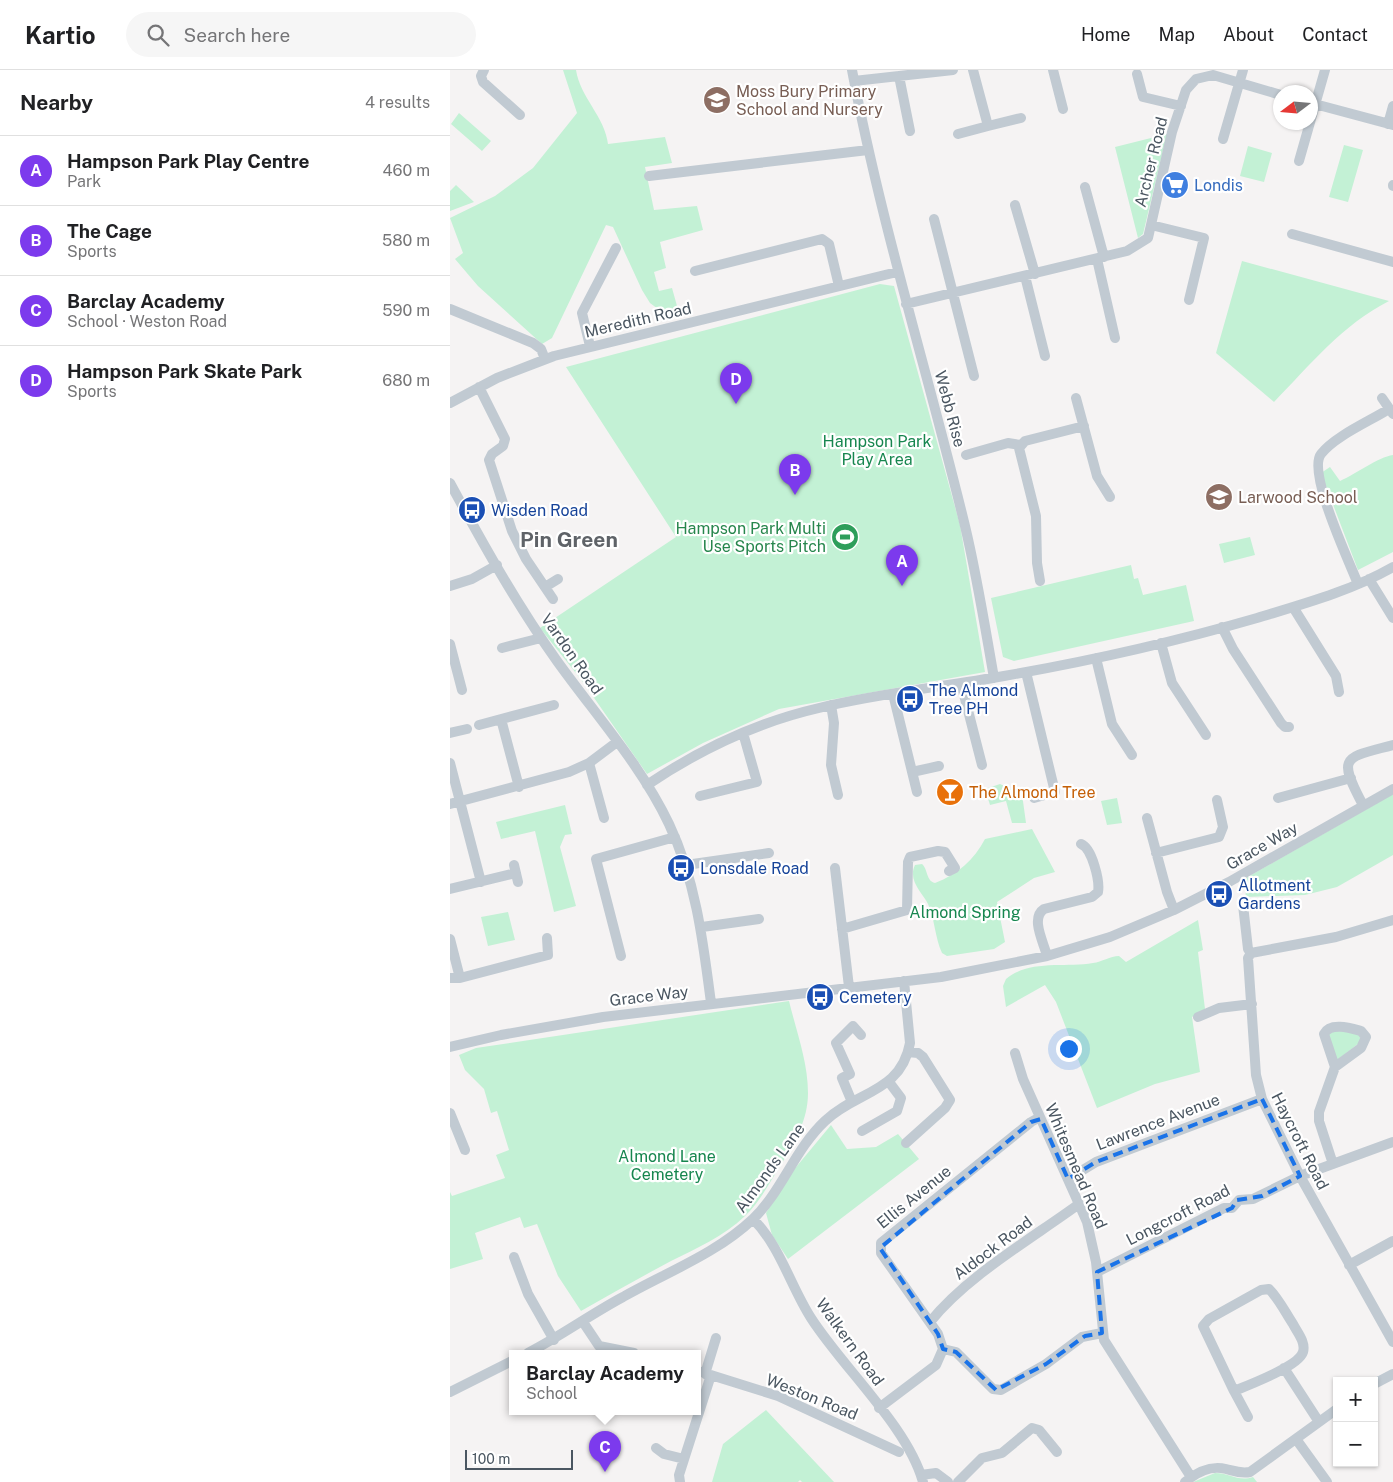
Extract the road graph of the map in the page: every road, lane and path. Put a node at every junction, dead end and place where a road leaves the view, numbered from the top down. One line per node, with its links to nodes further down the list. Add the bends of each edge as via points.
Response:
1 (484, 70): 19 (street, via 481,76 484,82)
2 (852, 70): 11 (street, Webb Rise)
3 (953, 70): 8 (street)
4 (973, 70): 22 (street)
5 (1054, 70): 18 (street)
6 (1243, 70): 12 (street)
7 (1325, 70): 13 (street)
8 (906, 74): 11 (street); 24 (street)
9 (1137, 74): 16 (street, Archer Road, via 1143,98)
10 (1196, 74): 12 (street, Archer Road); 16 (street, Archer Road)
11 (854, 81): 27 (street, Webb Rise)
12 (1239, 83): 14 (street, Archer Road); 26 (street)
13 (1318, 89)
14 (1273, 92)
15 (1318, 104): 21 (street)
16 (1181, 106): 33 (street, Archer Road)
17 (1393, 106): 21 (street)
18 (1063, 109)
19 (520, 116)
20 (1021, 118): 22 (street)
21 (1390, 125)
22 (988, 126): 25 (street)
23 (1306, 130): 28 (street)
24 (910, 131)
25 (958, 134)
26 (1223, 139)
27 (868, 150): 29 (street); 39 (street, Webb Rise)
28 (1299, 161)
29 (649, 176)
30 (1085, 187): 36 (street)
31 (1016, 204): 40 (street)
32 (934, 219): 42 (street)
33 (1151, 225): 36 (street, Archer Road, via 1148,238 1127,251); 43 (street, Archer Road, via 1204,238)
34 (1292, 234): 37 (street)
35 (616, 248): 47 (street, via 582,313)
36 (1101, 258): 40 (street, Archer Road); 46 (street)
37 (1393, 262)
38 (695, 271): 41 (street, via 822,239 829,244)
39 (897, 272): 41 (street, Meredith Road); 44 (street, Webb Rise)
40 (1030, 275): 42 (street, Archer Road); 48 (street)
41 (839, 286): 47 (street, Meredith Road)
42 (953, 293): 44 (street, Archer Road); 50 (street)
43 (1189, 300)
44 (906, 304): 79 (street, Webb Rise, via 965,526)
45 (450, 310): 49 (street, via 533,343)
46 (1115, 338)
47 (590, 346): 49 (street, Meredith Road)
48 (1045, 356)
49 (545, 359): 51 (street, Meredith Road)
50 (974, 376)
51 (479, 387): 54 (street, Meredith Road); 68 (street, via 504,439 503,446 489,460 500,500 526,559)
52 (1076, 398): 56 (street)
53 (1382, 398): 55 (street)
54 (450, 403)
55 (1391, 412): 66 (street, via 1335,442 1316,463 1328,510)
56 (1084, 426): 57 (street); 60 (street, via 1098,480)
57 (1020, 445): 58 (street, via 1008,443); 65 (street, via 1036,516 1036,563)
58 (966, 455)
59 (450, 483): 61 (street, Vardon Road)
60 (1110, 497)
61 (497, 565): 67 (street); 73 (street, Vardon Road)
62 (1393, 567): 64 (street)
63 (558, 579): 68 (street)
64 (1369, 580): 66 (street); 71 (street)
65 (1040, 581)
66 (1358, 584): 70 (street)
67 (450, 586)
68 (545, 587): 69 (street)
69 (553, 600)
70 (1293, 607): 72 (street); 82 (street, via 1336,676)
71 (1393, 618)
72 (1222, 627): 74 (street); 88 (street, via 1281,723)
73 (541, 638): 76 (street); 93 (street, Vardon Road)
74 (1161, 643): 77 (street); 92 (street, via 1172,683)
75 (450, 644): 81 (street)
76 (502, 648)
77 (1096, 658): 78 (street); 95 (street, via 1112,724)
78 (1026, 672): 79 (street); 108 (street, via 1055,792)
79 (994, 678): 80 (street)
80 (961, 684): 83 (street); 98 (street)
81 (462, 690)
82 (1340, 692)
83 (893, 694): 85 (street); 100 (street)
84 (554, 705): 86 (street)
85 (831, 705): 90 (street); 106 (street, via 834,723 831,765)
86 (501, 719): 87 (street); 103 (street)
87 (479, 725)
88 (1289, 727)
89 (467, 729): 91 (street)
90 (743, 733): 102 (street); 107 (street, via 757,782)
91 (450, 734)
92 (1206, 735)
93 (617, 742): 97 (street); 102 (street, Vardon Road)
94 (1393, 745): 101 (street, via 1351,758 1348,764)
95 (1132, 754)
96 (450, 763): 111 (street)
97 (589, 763): 103 (street); 114 (street)
98 (982, 765)
99 (939, 766): 100 (street)
100 (912, 772): 105 (street)
101 (1351, 778): 109 (street, Grace Way); 113 (street)
102 (647, 785): 116 (street, Vardon Road)
103 (518, 787): 111 (street)
104 (1393, 788): 113 (street, Grace Way)
105 (917, 792)
106 (838, 795)
107 (700, 796)
108 (1034, 798)
109 (1278, 798)
110 (1217, 800): 119 (street, Grace Way, via 1223,827 1220,836)
111 (461, 802): 112 (street); 124 (street)
112 (450, 804)
113 (1363, 805): 127 (street, Grace Way)
114 (604, 818)
115 (1147, 818): 119 (street)
116 (675, 837): 120 (street, Vardon Road); 135 (street, via 596,859)
117 (1081, 844): 136 (street, via 1090,851 1098,892 1092,897 1039,912 1037,920)
118 (769, 853): 120 (street)
119 (1156, 853): 127 (street)
120 (686, 865): 130 (street, Vardon Road)
121 (836, 868): 131 (street)
122 (955, 868): 131 (street, via 945,852 910,857 907,910)
123 (516, 873): 124 (street)
124 (481, 882): 125 (street)
125 (450, 890)
126 (1243, 905): 134 (street, Haycroft Road)
127 (1174, 910): 136 (street, Grace Way, via 1110,937)
128 (759, 919): 130 (street)
129 (1393, 920): 134 (street, via 1336,937)
130 (702, 927): 140 (street, Vardon Road)
131 (842, 929): 139 (street)
132 (547, 938): 137 (street, via 548,954)
133 (450, 939): 137 (street)
134 (1251, 953): 141 (street, Haycroft Road, via 1248,958)
135 (621, 956)
136 (1047, 956): 138 (street, Grace Way, via 978,971)
137 (455, 978)
138 (904, 981): 139 (street, Grace Way); 145 (street, Almonds Lane, via 910,1035)
139 (849, 988): 140 (street, Grace Way)
140 (711, 1003): 144 (street, Grace Way, via 549,1026)
141 (1252, 1004): 142 (street, via 1219,1008); 149 (street, Haycroft Road, via 1256,1074)
142 (1198, 1018)
143 (861, 1035): 150 (street, via 853,1026 836,1043 850,1074 842,1078)
144 (451, 1046)
145 (908, 1052): 148 (street, Almonds Lane, via 900,1070); 155 (street, via 923,1058 950,1100)
146 (1015, 1053): 152 (street, Whitesmead Road)
147 (1336, 1067): 147 (street, via 1324,1037 1325,1031 1333,1026 1361,1030 1366,1037 1364,1044); 157 (street, via 1319,1117)
148 (889, 1082): 150 (street, Almonds Lane); 153 (street, via 901,1098 897,1111)
149 (1262, 1099): 158 (street, Haycroft Road); 159 (street, Lawrence Avenue, via 1096,1162)
150 (852, 1102): 161 (street, Almonds Lane, via 815,1131)
151 (450, 1113): 156 (street)
152 (1040, 1117): 159 (street, Whitesmead Road); 167 (street, Ellis Avenue, via 881,1243 881,1253)
153 (862, 1131)
154 (1393, 1142): 157 (street, Longcroft Road)
155 (906, 1143)
156 (465, 1150)
157 (1333, 1164): 158 (street, Longcroft Road)
158 (1300, 1176): 164 (street, Haycroft Road); 165 (street, Longcroft Road, via 1268,1190 1262,1196 1239,1200 1232,1208 1224,1208)
159 (1068, 1179): 160 (street, Whitesmead Road)
160 (1079, 1204): 165 (street, Whitesmead Road, via 1089,1229); 167 (street, Aldock Road, via 1026,1239 944,1305)
161 (753, 1220): 166 (street, Almonds Lane, via 714,1248 616,1300); 183 (street, Walkern Road, via 769,1241 811,1317)
162 (1393, 1241): 164 (street)
163 (514, 1258): 170 (street, via 528,1294)
164 (1349, 1265): 171 (street, Haycroft Road)
165 (1097, 1272): 168 (street, Whitesmead Road)
166 (584, 1322): 170 (street, Almonds Lane); 174 (street, via 599,1346)
167 (930, 1322): 172 (street, Ellis Avenue)
168 (1102, 1333): 172 (street, via 1085,1336 1046,1364 999,1390 993,1389 956,1352); 195 (street, Whitesmead Road)
169 (716, 1338): 177 (street)
170 (554, 1340): 173 (street, Almonds Lane)
171 (1393, 1342)
172 (943, 1349): 183 (street, via 936,1366)
173 (534, 1350)
174 (619, 1350)
175 (509, 1362): 181 (street)
176 (1284, 1368): 182 (street); 182 (street, via 1299,1360 1303,1342 1276,1296 1269,1289 1261,1290 1209,1319 1203,1326); 187 (street)
177 (704, 1373): 180 (street); 190 (street, Weston Road, via 802,1406)
178 (1393, 1374): 179 (street)
179 (1378, 1382)
180 (701, 1386)
181 (450, 1392)
182 (1234, 1392): 186 (street)
183 (879, 1408): 193 (street, Walkern Road, via 912,1453)
184 (1333, 1412): 187 (street)
185 (694, 1415): 192 (street)
186 (1248, 1416)
187 (1319, 1422): 188 (street)
188 (1296, 1439): 195 (street, via 1250,1472 1215,1468 1200,1471); 198 (street)
189 (656, 1448): 192 (street, via 664,1454)
190 (899, 1452)
191 (1057, 1452): 197 (street, via 1039,1430 1032,1428 1002,1453 982,1458)
192 (684, 1459): 194 (street)
193 (922, 1478): 196 (street, via 936,1473)
194 (679, 1479)
195 (1188, 1480)
196 (948, 1482)
197 (958, 1482)
198 (1327, 1482)

